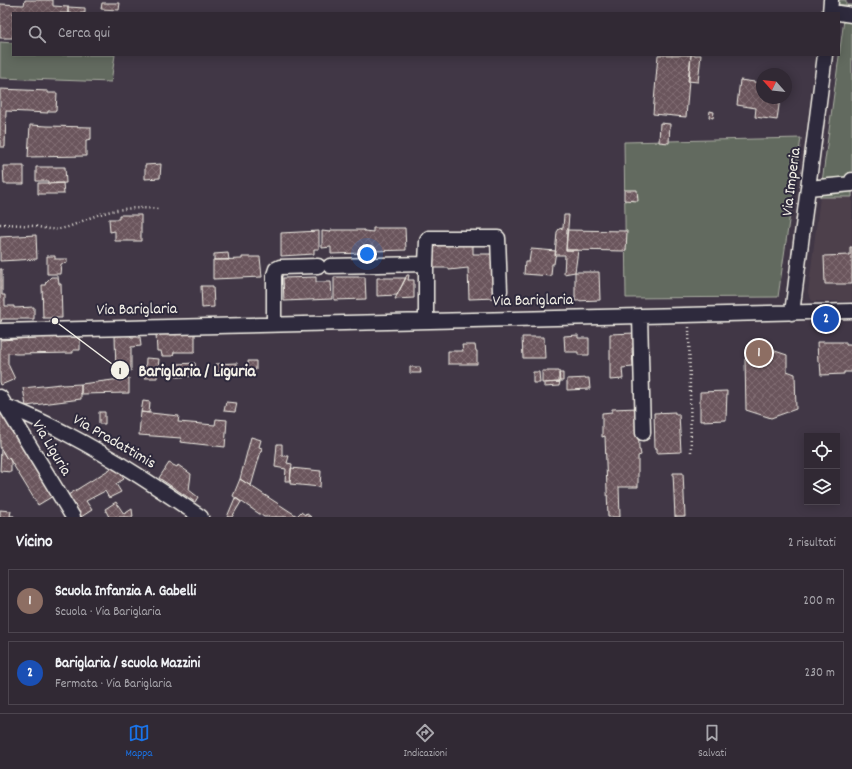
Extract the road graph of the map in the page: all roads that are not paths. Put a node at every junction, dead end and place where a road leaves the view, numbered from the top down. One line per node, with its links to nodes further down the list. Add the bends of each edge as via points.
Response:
1 (831, 0): 2 (street)
2 (830, 12)
3 (840, 13): 4 (street)
4 (852, 15)
5 (825, 56): 7 (street, Via Imperia)
6 (852, 180): 7 (street, via 852,184)
7 (808, 188): 11 (street, Via Imperia)
8 (426, 264): 9 (street, Via Bariglaria, via 429,238 498,238); 13 (street, Via Bariglaria); 14 (street, via 280,267 274,275)
9 (500, 291)
10 (852, 311): 11 (street, Via Bariglaria)
11 (792, 313): 12 (street, Via Bariglaria)
12 (640, 316): 13 (street, Via Bariglaria); 17 (street)
13 (426, 321): 14 (street, Via Bariglaria)
14 (274, 324): 15 (street, Via Bariglaria)
15 (0, 331)
16 (3, 402): 18 (street, Via Liguria); 19 (street, Via Pradattimis, via 94,448)
17 (643, 433)
18 (73, 517)
19 (201, 517)

